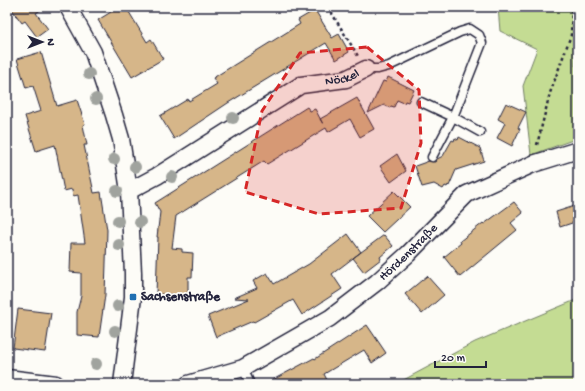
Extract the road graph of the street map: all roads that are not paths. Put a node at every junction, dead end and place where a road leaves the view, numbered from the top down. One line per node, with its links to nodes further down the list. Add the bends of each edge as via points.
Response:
1 (68, 7): 8 (street, via 93,52 114,115 121,139)
2 (366, 69): 4 (lane, Nöckel, via 389,66 470,29 479,35 482,43); 8 (street, Nöckel, via 346,79 301,85)
3 (421, 102): 4 (lane)
4 (453, 117): 5 (lane); 7 (lane)
5 (480, 132)
6 (578, 150): 9 (street, Hördenstraße, via 533,164 467,194 377,282 330,318)
7 (432, 157)
8 (129, 191): 12 (street, via 133,273)
9 (243, 368): 13 (street, Hördenstraße); 14 (lane)
10 (7, 378): 11 (street)
11 (56, 384)
12 (122, 384)
13 (188, 384)
14 (250, 384)

